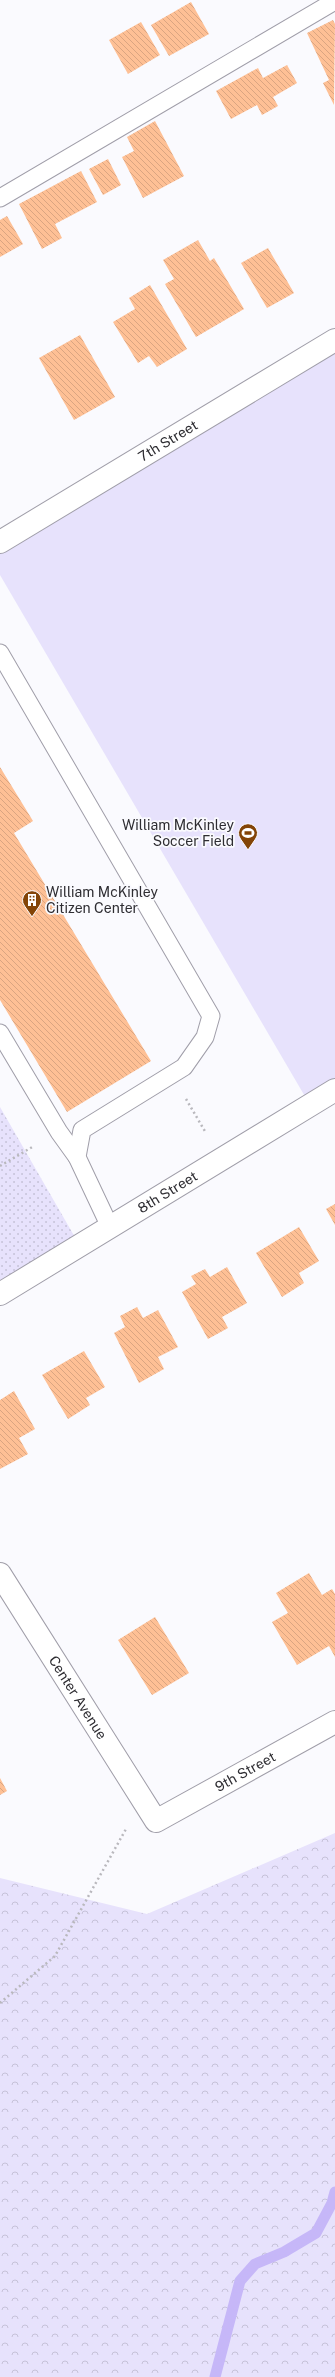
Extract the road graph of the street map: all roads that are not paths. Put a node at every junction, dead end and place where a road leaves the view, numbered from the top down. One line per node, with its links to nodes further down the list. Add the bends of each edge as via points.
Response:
1 (335, 1): 2 (lane)
2 (0, 198)
3 (335, 340): 4 (street, 7th Street)
4 (0, 542)
5 (0, 653): 8 (lane, via 211,1016 205,1037 184,1067 82,1130)
6 (0, 1032): 8 (lane, via 59,1132)
7 (335, 1090): 9 (street, 8th Street)
8 (77, 1157): 9 (lane)
9 (110, 1227): 10 (street, 8th Street)
10 (0, 1294)
11 (0, 1574): 13 (street, Center Avenue)
12 (335, 1722): 13 (street, 9th Street)
13 (156, 1821)

